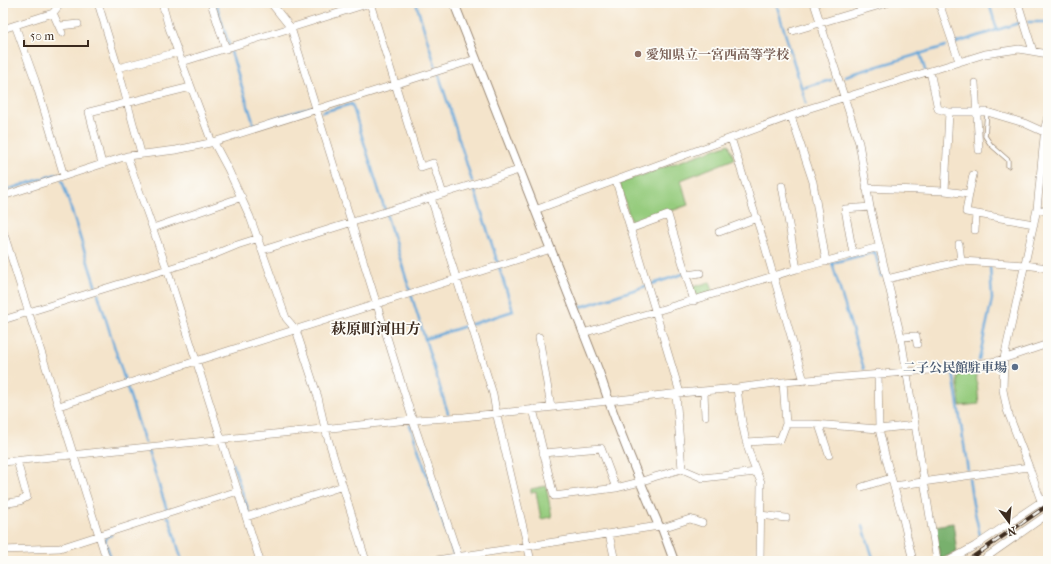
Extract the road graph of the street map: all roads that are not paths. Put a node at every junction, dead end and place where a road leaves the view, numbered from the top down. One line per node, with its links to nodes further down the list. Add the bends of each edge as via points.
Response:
1 (60, 3): 13 (street)
2 (98, 3): 29 (street)
3 (162, 3): 24 (street)
4 (212, 3): 22 (street)
5 (271, 3): 18 (street)
6 (370, 3): 18 (street); 32 (street)
7 (454, 3): 26 (street)
8 (816, 3): 14 (street)
9 (887, 3): 12 (street)
10 (939, 3): 27 (street)
11 (1018, 3): 23 (street)
12 (876, 5): 14 (street)
13 (53, 13): 16 (street); 17 (street)
14 (820, 23): 20 (street); 34 (street)
15 (78, 24): 17 (street)
16 (15, 25): 19 (street); 52 (street, via 35,80)
17 (60, 26): 21 (street)
18 (291, 28): 22 (street); 36 (street)
19 (3, 29)
20 (793, 31)
21 (62, 33)
22 (226, 49): 28 (street)
23 (1033, 51): 25 (street); 27 (street, via 1019,49)
24 (178, 52): 28 (street); 29 (street)
25 (1048, 54)
26 (476, 59): 32 (street); 50 (street)
27 (959, 61): 30 (street)
28 (182, 62): 33 (street)
29 (118, 68): 35 (street)
30 (930, 71): 34 (street); 37 (street, via 938,109)
31 (975, 83): 38 (street)
32 (395, 84): 36 (street); 57 (street, via 421,167 433,163)
33 (191, 87): 35 (street); 44 (street, via 210,140)
34 (843, 97): 40 (street, via 807,108); 55 (street, via 859,143)
35 (128, 103): 46 (street); 48 (street, via 89,112)
36 (317, 109): 44 (street); 68 (street)
37 (949, 112): 38 (street); 56 (street)
38 (978, 112): 39 (street); 45 (street)
39 (987, 112): 42 (street); 49 (lane, via 986,136 991,145 1008,160)
40 (791, 116): 43 (street); 82 (street, via 813,182)
41 (1048, 116): 42 (street)
42 (1044, 132): 64 (street)
43 (731, 138): 53 (street); 67 (street)
44 (213, 141): 46 (street, via 176,150); 60 (street)
45 (979, 150)
46 (142, 153): 47 (street)
47 (127, 156): 48 (street); 70 (street)
48 (102, 164): 52 (street)
49 (1008, 166)
50 (519, 170): 57 (street); 63 (street)
51 (973, 175): 58 (street)
52 (64, 176): 59 (street)
53 (616, 181): 63 (street); 71 (street)
54 (782, 186): 86 (street)
55 (866, 188): 56 (street); 62 (street)
56 (945, 191): 58 (street)
57 (443, 194): 61 (street)
58 (969, 194): 66 (street, via 966,212)
59 (3, 196)
60 (242, 197): 70 (street); 75 (street)
61 (431, 198): 68 (street); 91 (street)
62 (870, 207): 77 (street); 80 (street, via 845,209)
63 (535, 210): 78 (street)
64 (1037, 210): 65 (street); 69 (street)
65 (1048, 212)
66 (976, 214): 69 (street); 72 (street)
67 (756, 218): 74 (street); 89 (street)
68 (352, 222): 79 (street); 93 (street)
69 (1034, 224): 83 (street)
70 (153, 228): 85 (street)
71 (630, 229): 88 (street, via 668,215); 95 (street)
72 (975, 230)
73 (3, 231): 94 (street)
74 (719, 232)
75 (259, 238): 79 (street); 85 (street)
76 (959, 244): 81 (street)
77 (879, 247): 80 (street); 90 (street)
78 (551, 249): 91 (street); 98 (street)
79 (263, 250): 97 (street, via 286,318)
80 (853, 254): 82 (street)
81 (960, 261): 83 (street); 90 (street)
82 (826, 262): 86 (street)
83 (1025, 265): 84 (street); 103 (street)
84 (1048, 268)
85 (167, 269): 94 (street); 104 (street)
86 (797, 269): 89 (street)
87 (700, 273): 88 (street)
88 (687, 276): 92 (street)
89 (774, 277): 92 (street); 107 (street)
90 (887, 279): 100 (street)
91 (457, 280): 93 (street); 116 (street, via 491,387)
92 (694, 301): 95 (street)
93 (378, 304): 97 (street); 118 (street)
94 (29, 312): 96 (street); 113 (street)
95 (655, 312): 98 (street); 111 (street)
96 (3, 320)
97 (296, 330): 104 (street); 122 (street, via 318,397)
98 (583, 333): 112 (street)
99 (539, 337): 114 (street)
100 (901, 337): 101 (street, via 916,336); 105 (street)
101 (917, 344)
102 (1048, 344): 103 (street)
103 (1004, 358): 105 (street); 131 (street, via 1003,390 1007,410)
104 (196, 361): 113 (street); 124 (street)
105 (907, 372): 106 (street); 121 (street)
106 (878, 373): 107 (street); 123 (street)
107 (804, 381): 108 (street)
108 (782, 382): 109 (street); 119 (street)
109 (737, 388): 110 (street); 125 (street)
110 (704, 392): 111 (street); 117 (street)
111 (678, 393): 112 (street); 132 (street)
112 (608, 401): 114 (street); 136 (street)
113 (59, 406): 128 (street)
114 (551, 407): 115 (street)
115 (533, 409): 116 (street); 126 (street)
116 (496, 412): 118 (street); 153 (street)
117 (706, 416)
118 (413, 420): 122 (street); 155 (street)
119 (786, 424): 120 (street); 125 (street, via 780,440)
120 (819, 425): 123 (street); 127 (street)
121 (915, 425): 123 (street); 135 (street)
122 (325, 429): 124 (street); 137 (street)
123 (879, 429): 134 (street)
124 (220, 439): 128 (street); 141 (street)
125 (746, 442): 133 (street)
126 (543, 454): 140 (street, via 600,448); 140 (street, via 554,496)
127 (830, 454)
128 (74, 455): 129 (street); 152 (street)
129 (17, 461): 130 (street); 144 (street, via 27,497)
130 (3, 462)
131 (1029, 467): 135 (street); 143 (street)
132 (682, 469): 133 (street, via 703,478); 136 (street)
133 (756, 472): 146 (street, via 761,482)
134 (891, 478): 138 (street); 139 (street)
135 (924, 481): 138 (street); 165 (street)
136 (640, 482): 140 (street); 150 (street)
137 (343, 486): 147 (street); 158 (street)
138 (894, 486): 164 (street)
139 (862, 487)
140 (616, 488)
141 (238, 491): 147 (street); 152 (street)
142 (1048, 496): 143 (street)
143 (1041, 501): 145 (street); 166 (street, via 975,546)
144 (3, 504)
145 (1048, 513): 167 (street)
146 (760, 515): 148 (street); 163 (street)
147 (246, 517): 157 (street)
148 (786, 518)
149 (702, 523): 150 (street, via 690,519)
150 (660, 527): 151 (street); 162 (street)
151 (609, 534): 153 (street); 161 (street)
152 (99, 536): 154 (street, via 60,548); 156 (street)
153 (527, 546): 155 (street); 160 (street)
154 (3, 550)
155 (461, 559): 159 (street)
156 (107, 561)
157 (260, 561)
158 (366, 561)
159 (430, 561)
160 (531, 561)
161 (615, 561)
162 (674, 561)
163 (760, 561)
164 (913, 561)
165 (936, 561)
166 (948, 561)
167 (981, 561)

